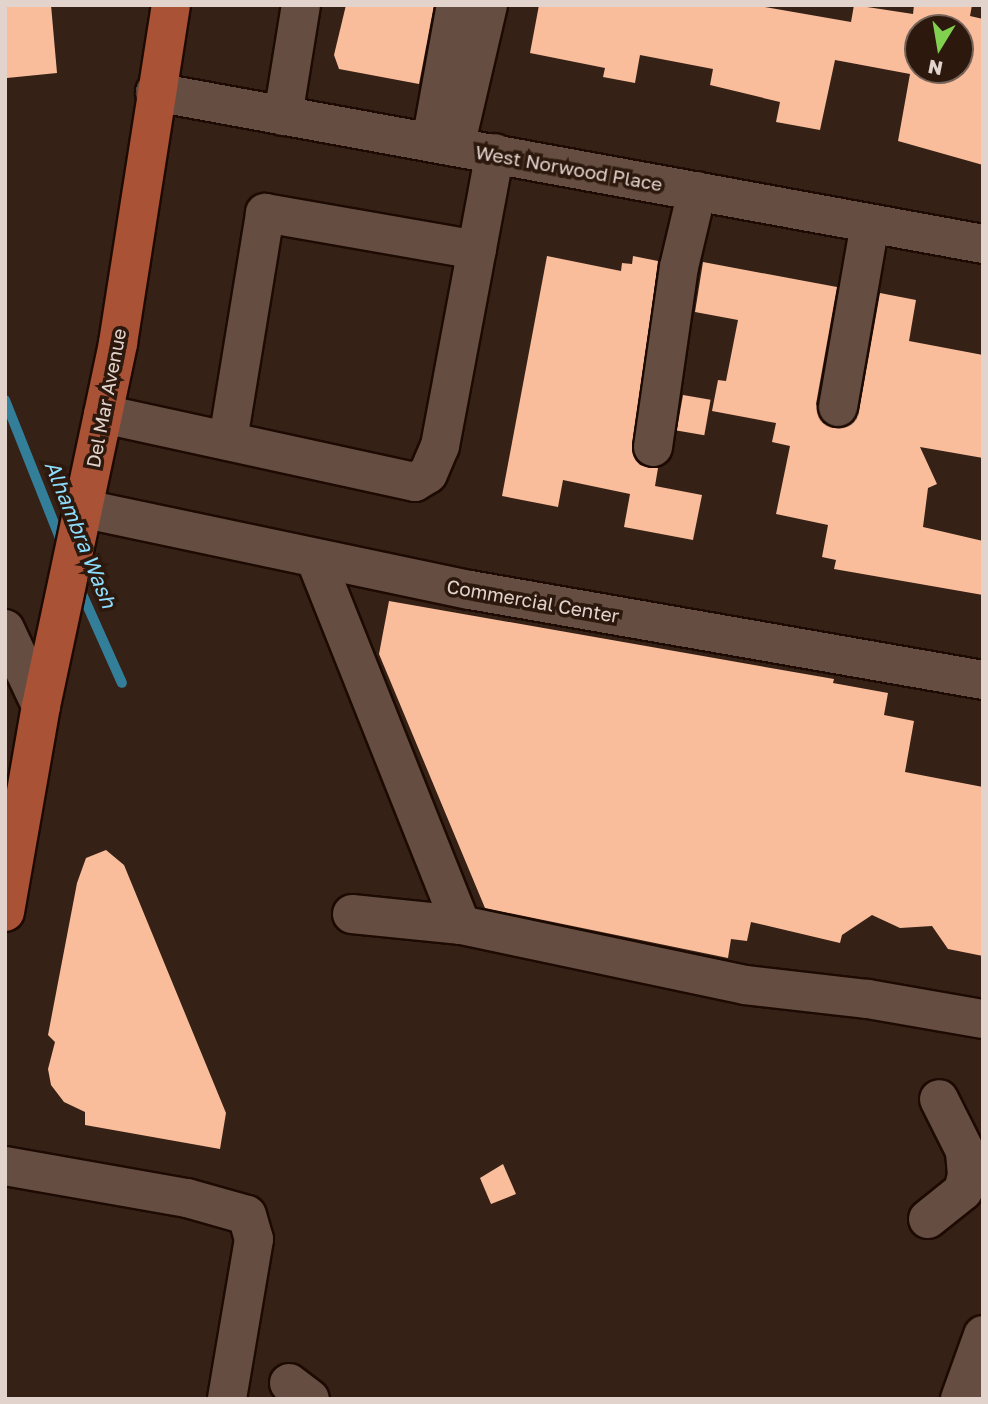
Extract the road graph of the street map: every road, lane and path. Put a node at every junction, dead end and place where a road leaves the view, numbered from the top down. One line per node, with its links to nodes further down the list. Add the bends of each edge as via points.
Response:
1 (171, 5): 5 (main road, Del Mar Avenue)
2 (301, 5): 6 (street)
3 (456, 5): 7 (street)
4 (488, 5): 7 (street)
5 (155, 92): 6 (street, West Norwood Place); 14 (main road, Del Mar Avenue)
6 (283, 116): 7 (street, West Norwood Place)
7 (443, 145): 8 (street, West Norwood Place)
8 (495, 153): 9 (street, West Norwood Place); 12 (street)
9 (697, 191): 10 (street, West Norwood Place); 16 (street, via 679,267)
10 (870, 224): 11 (street, West Norwood Place); 13 (street)
11 (983, 244)
12 (477, 250): 15 (street, via 440,446 428,474 415,482); 15 (street, via 265,213)
13 (838, 407)
14 (101, 425): 15 (street); 17 (main road, Del Mar Avenue)
15 (228, 440)
16 (653, 447)
17 (85, 509): 18 (street, Commercial Center); 21 (main road, Del Mar Avenue)
18 (315, 558): 20 (street, Commercial Center, via 470,590); 24 (street)
19 (5, 629): 21 (street)
20 (983, 680)
21 (41, 706): 22 (main road, Del Mar Avenue)
22 (5, 912)
23 (352, 914): 24 (street)
24 (461, 925): 25 (street, via 745,985 868,999)
25 (983, 1019)
26 (929, 1103): 28 (street, via 964,1152 967,1175 963,1191)
27 (5, 1166): 30 (street, via 187,1198 247,1215 254,1239)
28 (937, 1212)
29 (983, 1335): 31 (street)
30 (227, 1399)
31 (960, 1399)

